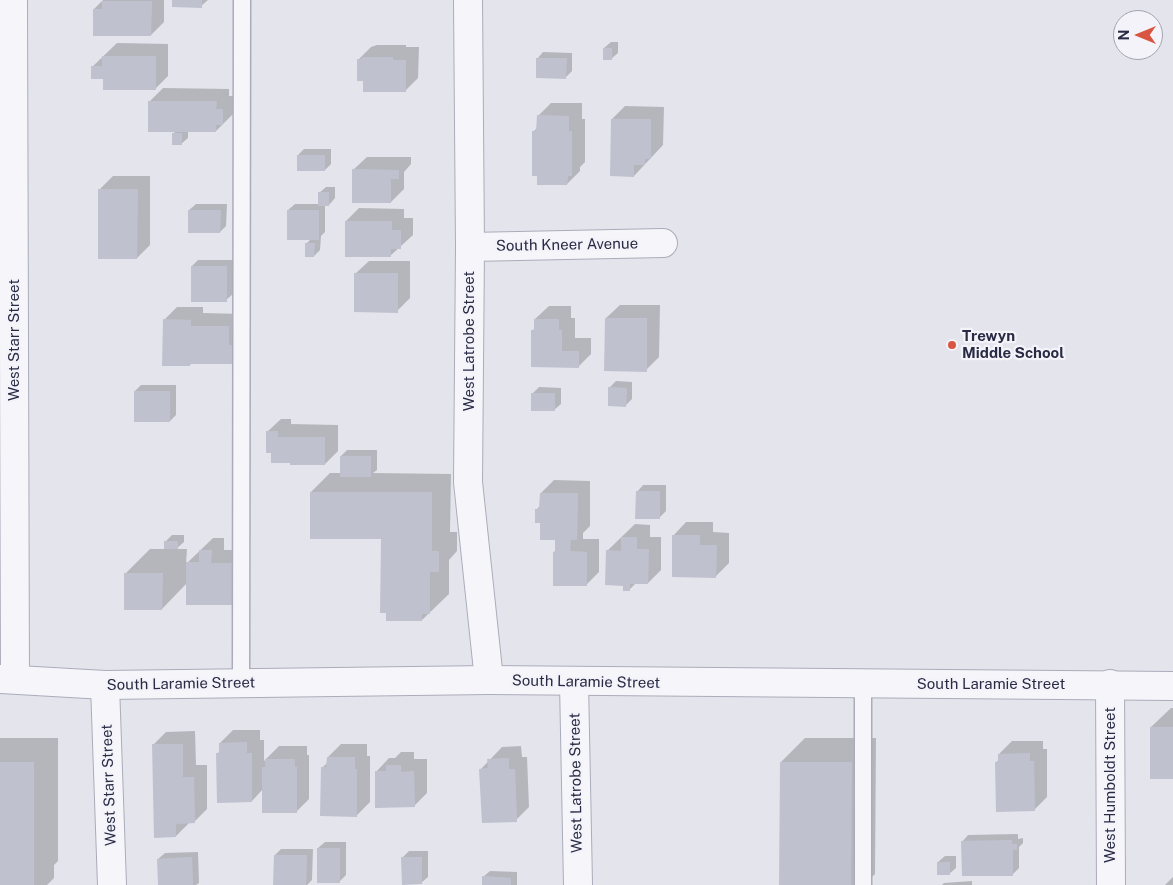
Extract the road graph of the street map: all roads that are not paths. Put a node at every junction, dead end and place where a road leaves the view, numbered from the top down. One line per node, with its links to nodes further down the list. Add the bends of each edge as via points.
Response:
1 (13, 0): 6 (street, West Starr Street)
2 (242, 0): 9 (lane)
3 (468, 0): 5 (street, West Latrobe Street)
4 (663, 243): 5 (street, South Kneer Avenue)
5 (470, 247): 7 (street, West Latrobe Street, via 468,482)
6 (7, 679): 12 (street, South Laramie Street)
7 (489, 680): 8 (street, South Laramie Street); 9 (street, South Laramie Street)
8 (574, 682): 10 (street, South Laramie Street); 15 (street, West Latrobe Street)
9 (241, 683): 12 (street, South Laramie Street)
10 (863, 684): 11 (street, South Laramie Street); 16 (lane)
11 (1110, 684): 13 (street, South Laramie Street); 17 (street, West Humboldt Street)
12 (105, 685): 14 (street, West Starr Street)
13 (1173, 686)
14 (112, 885)
15 (578, 885)
16 (863, 885)
17 (1111, 885)

